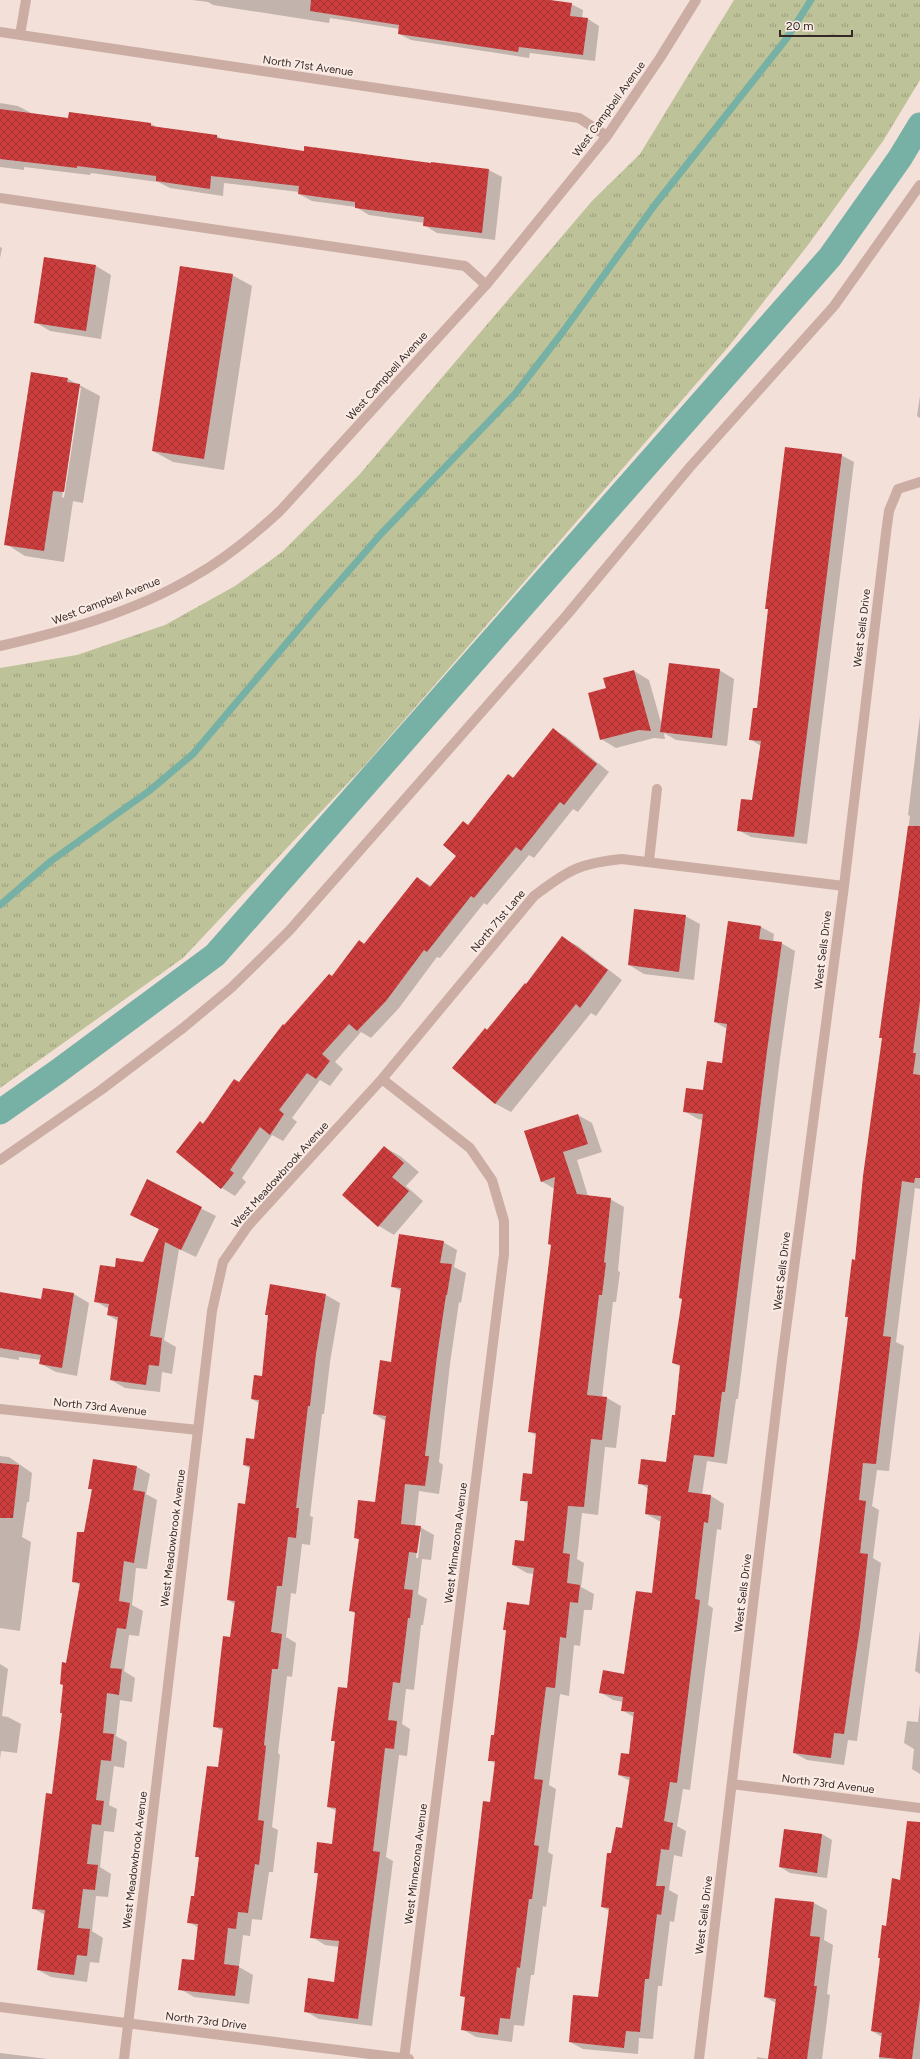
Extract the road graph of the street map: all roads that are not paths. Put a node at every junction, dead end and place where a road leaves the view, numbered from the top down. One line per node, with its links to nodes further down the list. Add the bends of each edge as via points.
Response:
1 (26, 0): 4 (street)
2 (696, 0): 5 (street, West Campbell Avenue)
3 (0, 32): 4 (street, North 71st Avenue)
4 (20, 34): 5 (street, North 71st Avenue, via 579,118)
5 (607, 136): 8 (street, West Campbell Avenue)
6 (920, 185): 15 (street, via 834,306 690,467 566,616 288,931 231,988 183,1028 101,1090)
7 (0, 198): 8 (street, via 465,266)
8 (486, 285): 10 (street, West Campbell Avenue, via 280,511 257,532 194,577 156,596 51,635)
9 (920, 482): 13 (street, West Sells Drive, via 898,489 889,511)
10 (0, 646)
11 (657, 789): 12 (street)
12 (649, 862): 13 (street, North 71st Lane); 14 (street, North 71st Lane, via 622,859 590,863 563,874 534,896)
13 (844, 886): 18 (street, West Sells Drive, via 782,1360)
14 (382, 1079): 17 (street, West Meadowbrook Avenue, via 248,1226 223,1262 212,1312); 23 (street, West Minnezona Avenue, via 470,1148 492,1180 504,1221 504,1254)
15 (0, 1160)
16 (0, 1409): 17 (street, North 73rd Avenue)
17 (198, 1430): 21 (street, West Meadowbrook Avenue)
18 (732, 1784): 19 (street, North 73rd Avenue); 25 (street, West Sells Drive)
19 (920, 1808)
20 (0, 2008): 21 (street, North 73rd Drive)
21 (128, 2023): 22 (street, West Meadowbrook Avenue); 23 (street, North 73rd Drive)
22 (124, 2059)
23 (404, 2059): 24 (street, North 73rd Drive)
24 (408, 2059)
25 (699, 2059)

